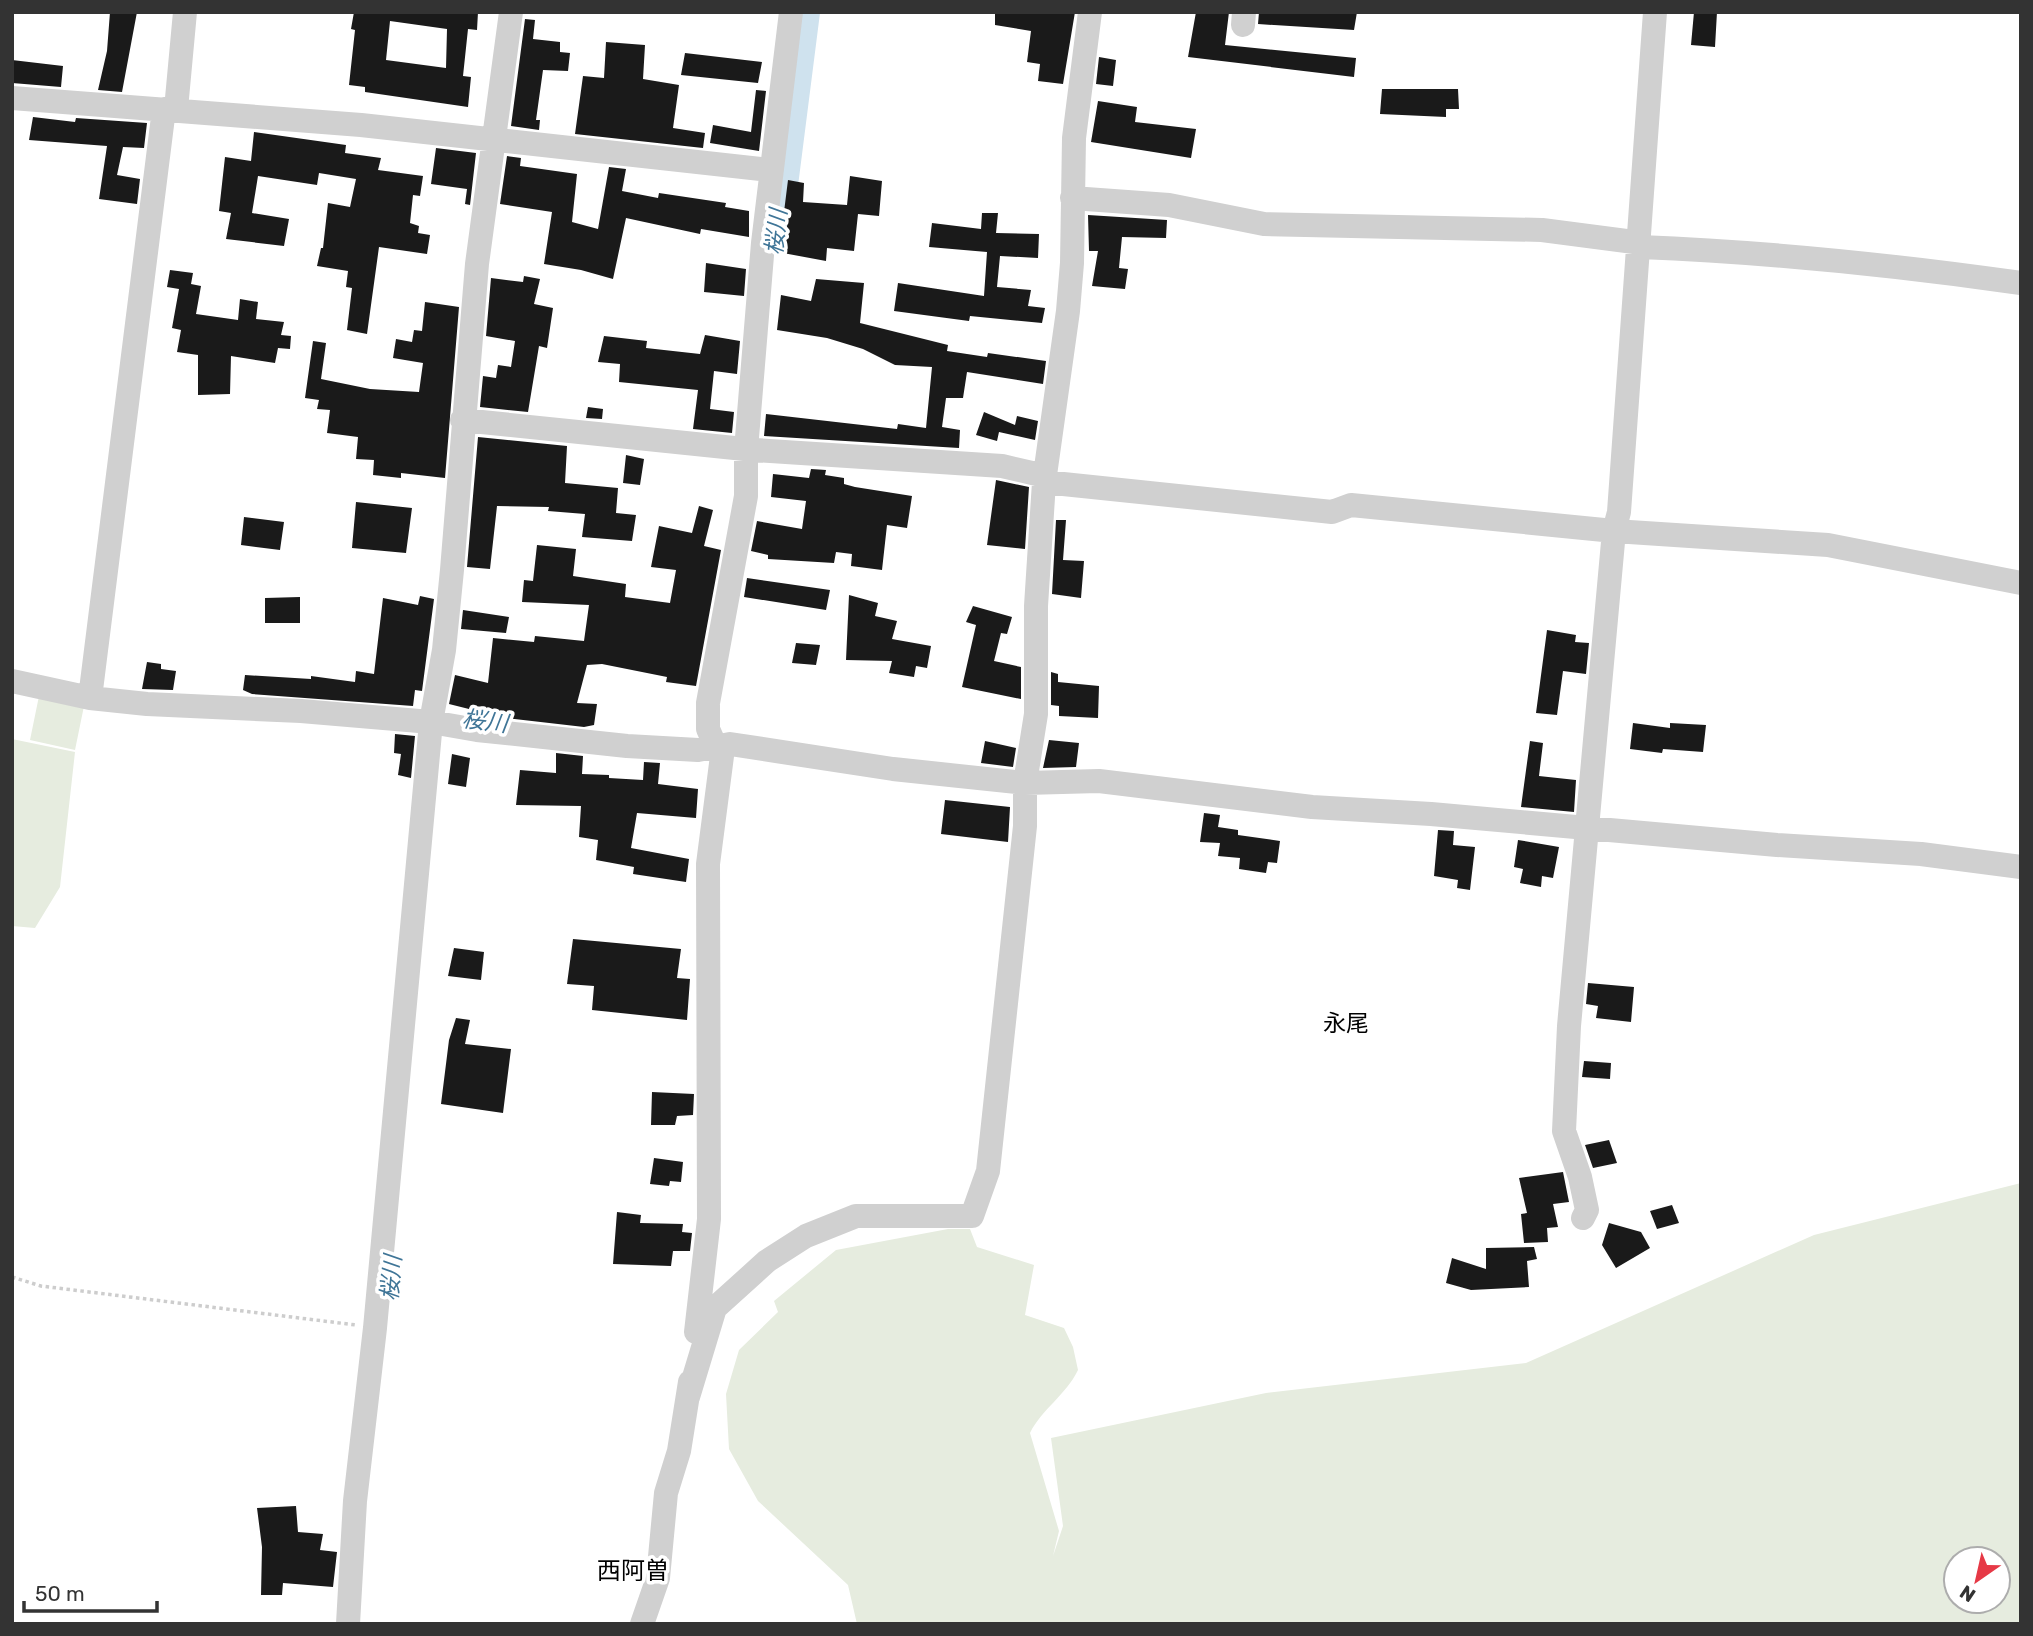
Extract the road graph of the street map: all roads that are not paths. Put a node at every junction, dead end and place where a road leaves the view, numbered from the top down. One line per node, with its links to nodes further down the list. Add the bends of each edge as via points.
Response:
1 (185, 12): 7 (street)
2 (512, 12): 8 (street)
3 (791, 12): 9 (street)
4 (1090, 12): 10 (street, via 1074,138)
5 (1655, 12): 11 (street)
6 (12, 98): 7 (street)
7 (170, 109): 8 (street); 19 (street)
8 (496, 138): 9 (street); 13 (street, via 477,264)
9 (771, 170): 14 (street)
10 (1072, 198): 11 (street, via 1169,205 1264,224 1542,230 1634,242); 15 (street, via 1068,311)
11 (1640, 247): 12 (street, via 1739,252); 16 (street)
12 (2021, 283)
13 (462, 419): 14 (street); 20 (street)
14 (754, 450): 15 (street, via 1002,466); 21 (street, via 708,703)
15 (1044, 479): 16 (street, via 1332,512 1351,505); 22 (street, via 1036,606 1036,714)
16 (1614, 531): 17 (street, via 1828,545); 23 (street)
17 (2021, 583)
18 (12, 681): 19 (street)
19 (90, 698): 20 (street)
20 (437, 723): 21 (street, via 627,746 698,750); 27 (street, via 355,1501)
21 (714, 740): 22 (street); 26 (street, via 722,756 708,864 709,1219)
22 (1026, 783): 23 (street, via 1099,781 1312,807); 26 (street, via 1026,826 993,1132 988,1171 972,1216 856,1216 806,1236 767,1261 715,1308)
23 (1588, 828): 24 (street, via 1921,854); 25 (street, via 1564,1131 1580,1177 1587,1210)
24 (2021, 867)
25 (1583, 1218)
26 (688, 1397): 28 (street, via 666,1493 658,1578)
27 (348, 1624)
28 (642, 1624)

